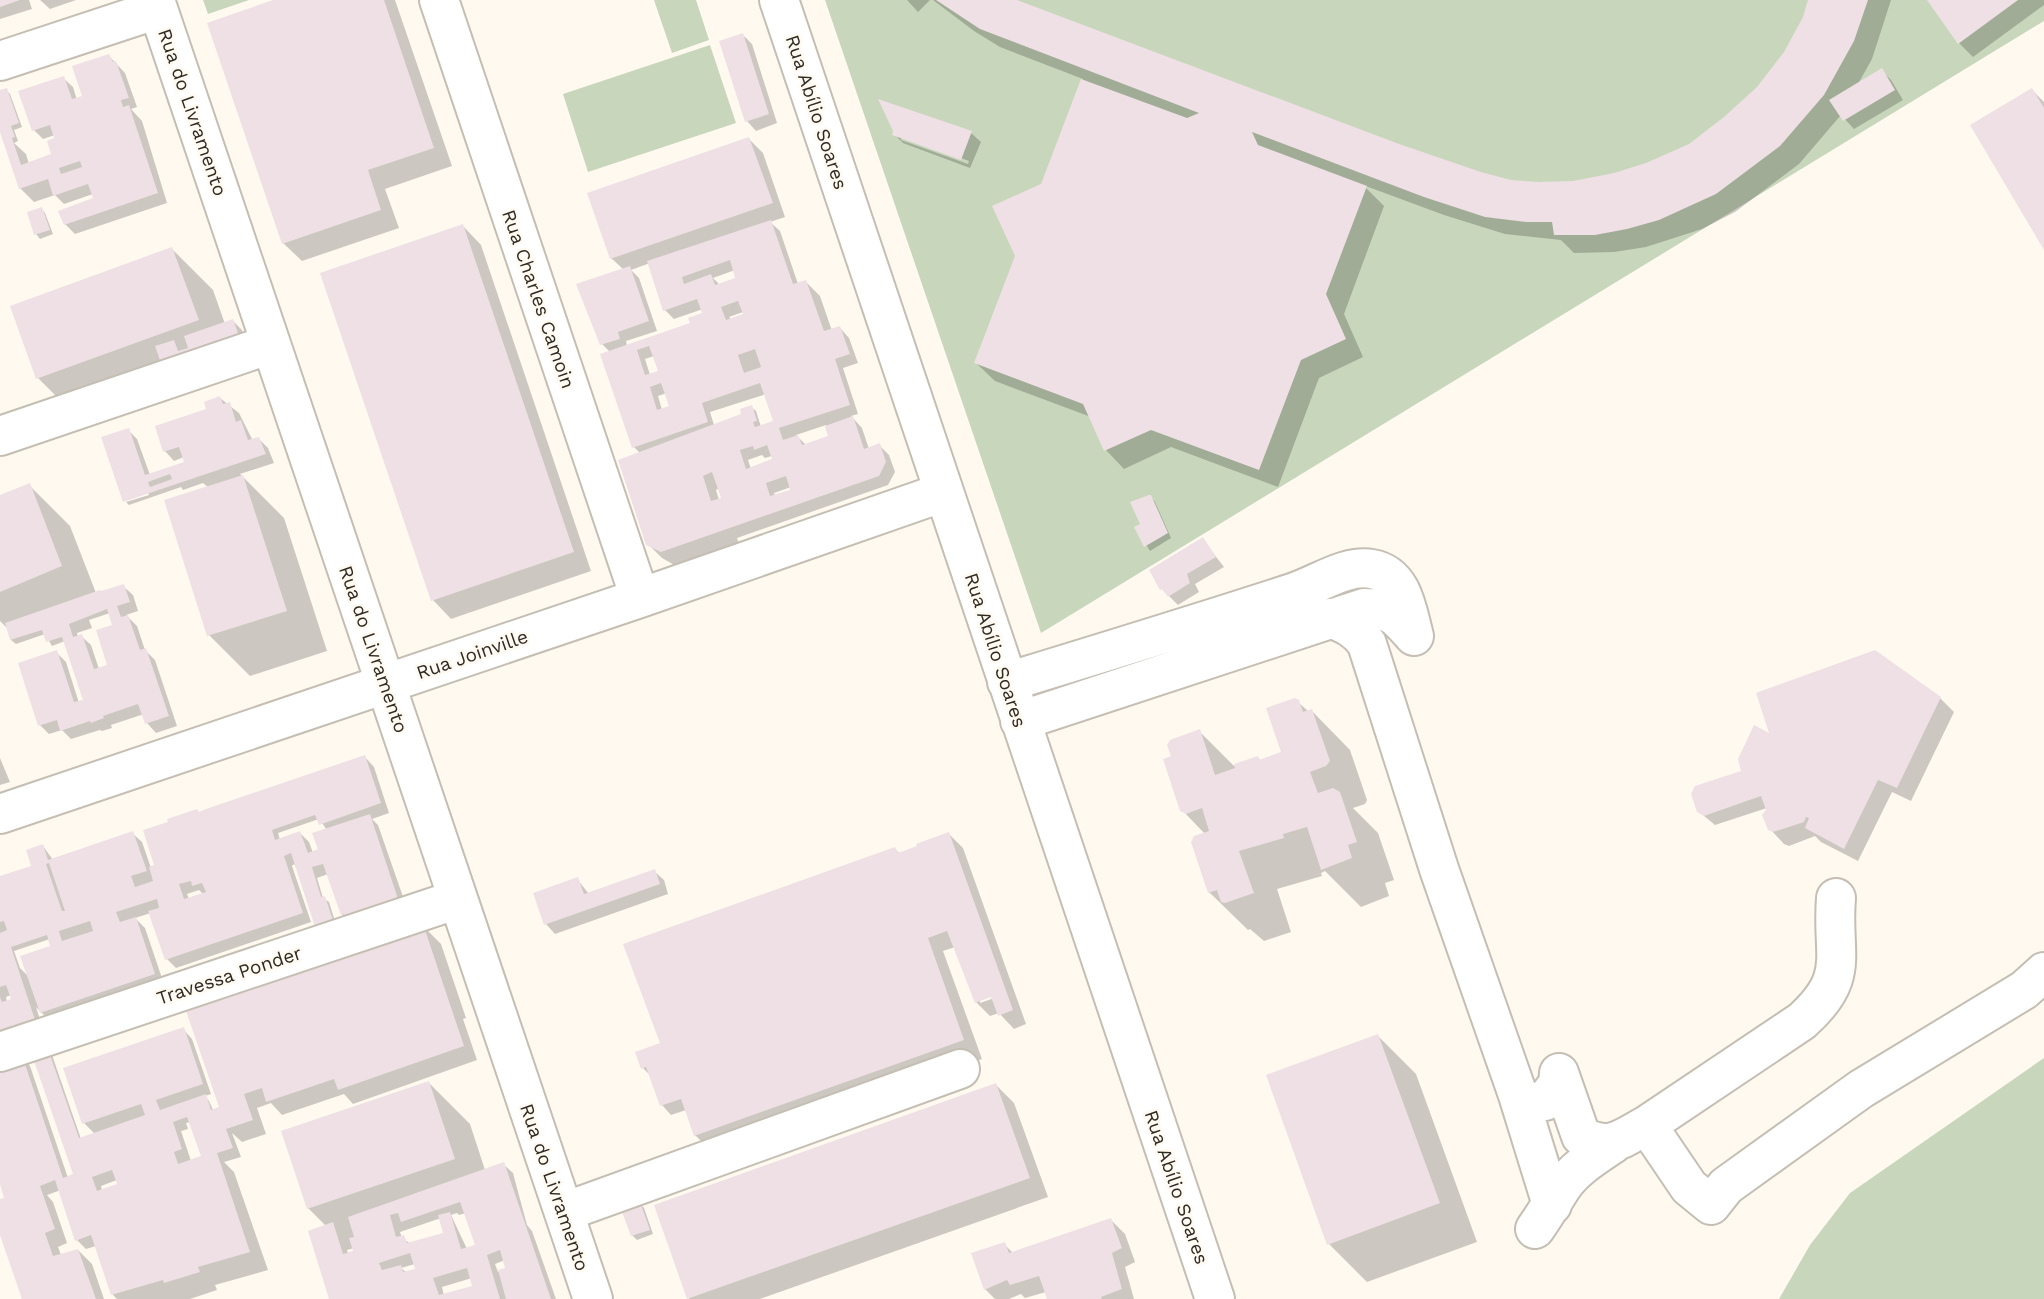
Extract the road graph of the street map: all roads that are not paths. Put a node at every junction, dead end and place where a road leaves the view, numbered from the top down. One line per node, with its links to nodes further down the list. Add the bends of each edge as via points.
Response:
1 (439, 0): 8 (street, Rua Charles Camoin)
2 (779, 0): 7 (street, Rua Abílio Soares)
3 (157, 5): 4 (street); 5 (street, Rua do Livramento)
4 (0, 61)
5 (271, 344): 6 (street); 13 (street, Rua do Livramento)
6 (0, 436)
7 (944, 492): 8 (street, Rua Joinville); 12 (street, Rua Abílio Soares)
8 (640, 598): 13 (street, Rua Joinville)
9 (1330, 618): 10 (street, via 1381,608 1395,615 1414,636 1401,590 1391,576 1364,568); 11 (street); 21 (street, via 1348,625 1367,644)
10 (1180, 629): 11 (street); 12 (street)
11 (1190, 666): 14 (street)
12 (1007, 682): 14 (street, Rua Abílio Soares)
13 (386, 684): 15 (street, Rua Joinville); 17 (street, Rua do Livramento)
14 (1020, 721): 27 (street, Rua Abílio Soares)
15 (0, 814)
16 (1836, 898): 22 (street, via 1837,965 1819,1006)
17 (458, 899): 19 (street, Travessa Ponder); 25 (street, Rua do Livramento)
18 (2044, 972): 22 (street, via 2024,990 1861,1089 1726,1186 1711,1205 1689,1187)
19 (0, 1052)
20 (960, 1069): 25 (street)
21 (1518, 1095): 23 (street, via 1525,1101 1545,1101 1558,1084 1559,1073); 24 (street)
22 (1647, 1125): 23 (street)
23 (1597, 1140): 24 (street); 24 (street, via 1550,1206)
24 (1533, 1146)
25 (564, 1212): 26 (street, Rua do Livramento)
26 (593, 1299)
27 (1215, 1299)

